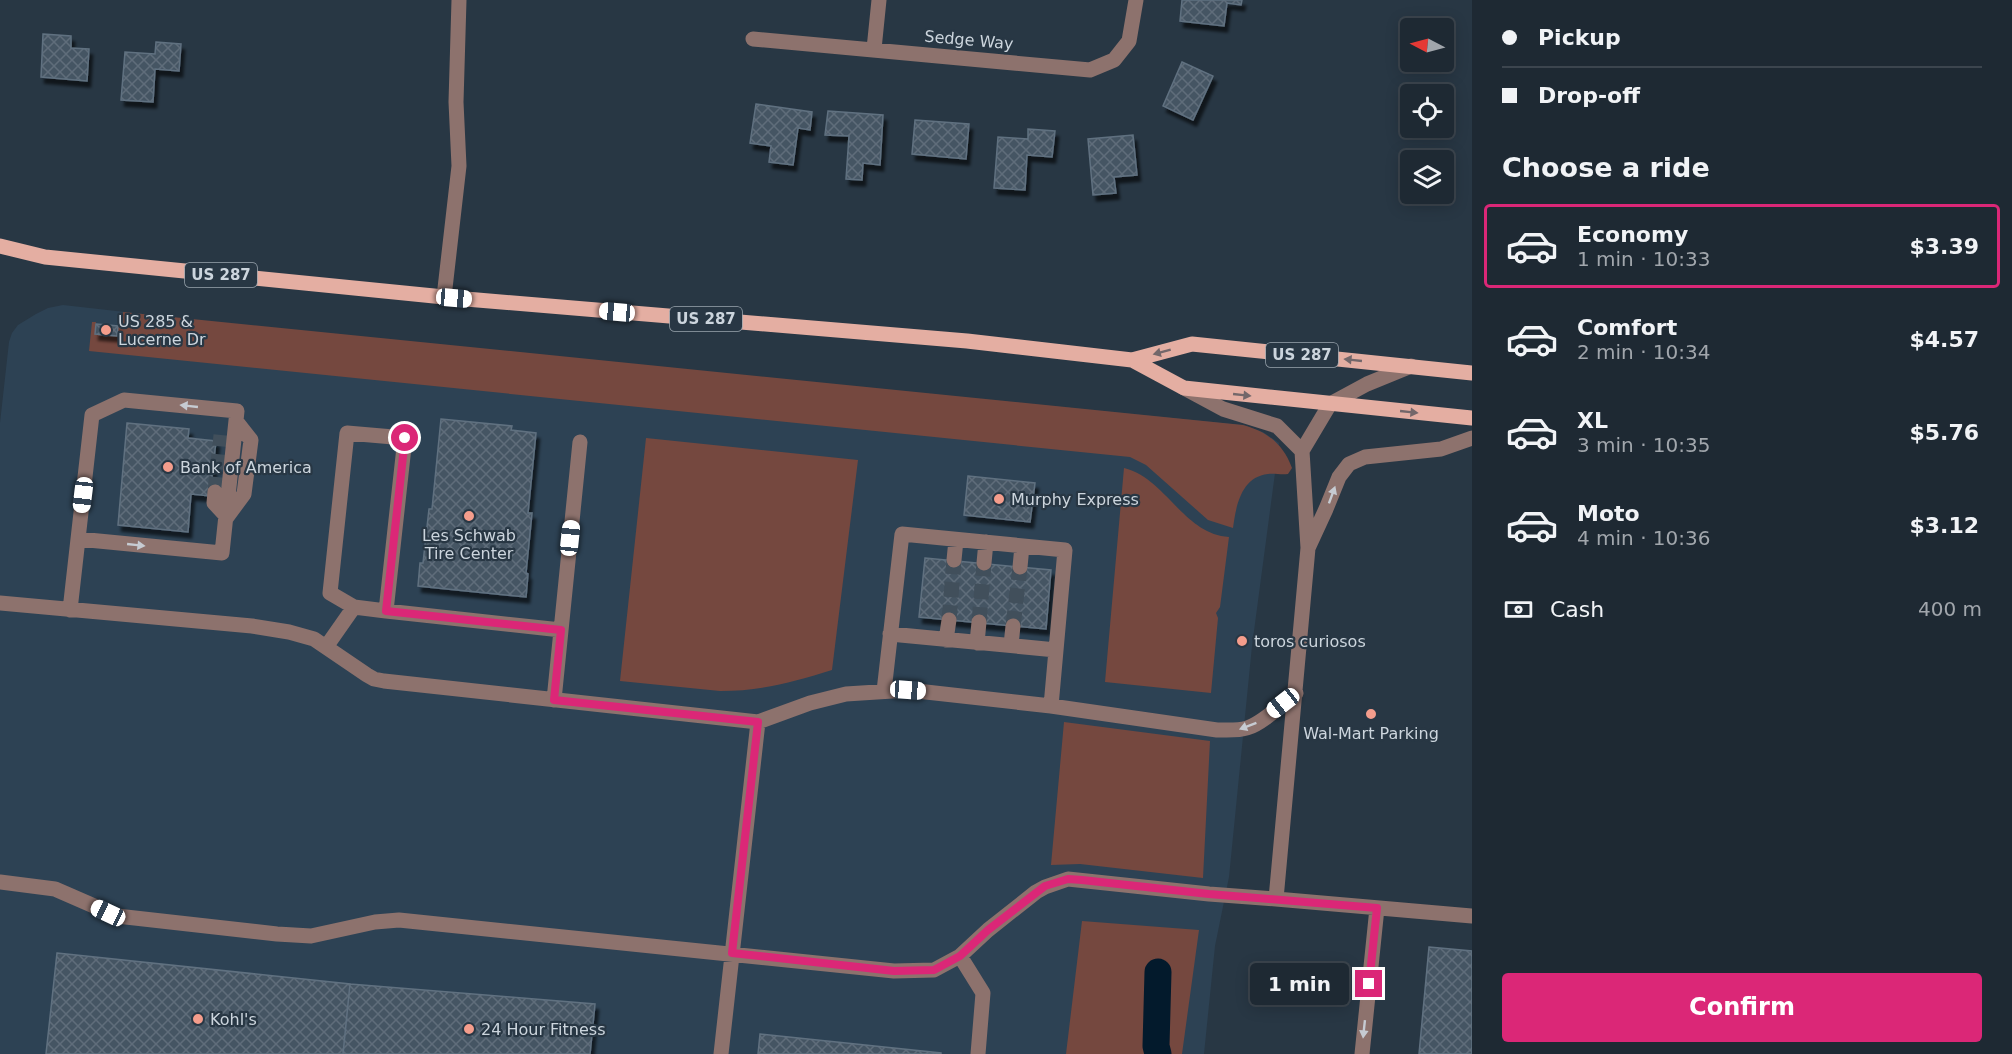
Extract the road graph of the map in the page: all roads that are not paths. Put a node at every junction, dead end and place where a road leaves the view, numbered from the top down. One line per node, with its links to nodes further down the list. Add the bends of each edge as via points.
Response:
1 (459, 0): 7 (street, via 459,166)
2 (879, 0): 5 (street)
3 (1136, 0): 5 (street, Sedge Way, via 1129,41 1114,60 1090,70)
4 (753, 39): 5 (street, Sedge Way)
5 (874, 50)
6 (0, 246): 7 (main road, US 287, via 45,257)
7 (444, 297): 8 (main road, US 287, via 967,341)
8 (1132, 360): 9 (main road, US 287, one-way to 8, via 1192,344); 11 (main road, US 287)
9 (1411, 366): 10 (main road, US 287); 12 (street)
10 (1472, 373)
11 (1184, 388): 12 (main road, US 287, one-way to 12); 18 (street, via 1223,409 1277,426)
12 (1330, 404): 13 (main road, US 287, one-way to 13); 18 (street)
13 (1472, 418)
14 (236, 421): 15 (street); 20 (street); 21 (street, one-way to 21, via 237,411 124,400 92,415)
15 (221, 435)
16 (1472, 438): 25 (street, one-way to 16, via 1339,477 1349,464 1365,457 1441,449)
17 (580, 442): 36 (street)
18 (1302, 451): 25 (street)
19 (215, 492): 20 (street, via 214,503)
20 (227, 517): 21 (street, one-way to 20, via 222,554)
21 (78, 539): 31 (street)
22 (956, 540): 23 (street); 26 (street); 37 (street, via 902,534)
23 (986, 542): 24 (street); 27 (street)
24 (1022, 546): 28 (street); 42 (street, via 1065,550)
25 (1308, 548): 44 (street)
26 (954, 560)
27 (984, 563)
28 (1020, 567)
29 (0, 603): 31 (street)
30 (354, 607): 32 (street); 32 (street, via 330,593 347,433 405,438); 41 (street)
31 (70, 609): 41 (street, via 252,626 289,632)
32 (386, 611): 36 (street)
33 (949, 620): 38 (street)
34 (979, 622): 39 (street)
35 (1013, 626): 40 (street)
36 (561, 630): 45 (street)
37 (890, 634): 38 (street); 43 (street)
38 (946, 640): 39 (street)
39 (977, 643): 40 (street)
40 (1011, 645): 42 (street)
41 (326, 646): 45 (street, via 374,679)
42 (1056, 650): 46 (street)
43 (884, 691): 46 (street, via 933,692); 47 (street, via 846,694)
44 (1296, 693): 46 (street, one-way to 46, via 1257,723 1236,730); 49 (street)
45 (554, 700): 47 (street)
46 (1051, 706)
47 (758, 722): 52 (street)
48 (0, 882): 52 (street, via 55,889 117,916 266,933 311,936 375,921 399,920)
49 (1276, 899): 50 (street); 53 (street, via 1068,879 1036,892)
50 (1377, 908): 51 (street); 56 (street, one-way to 56)
51 (1472, 916)
52 (732, 953): 53 (street, via 894,971 934,970); 54 (street)
53 (960, 956): 55 (street, via 983,993)
54 (721, 1054)
55 (978, 1054)
56 (1362, 1054)

